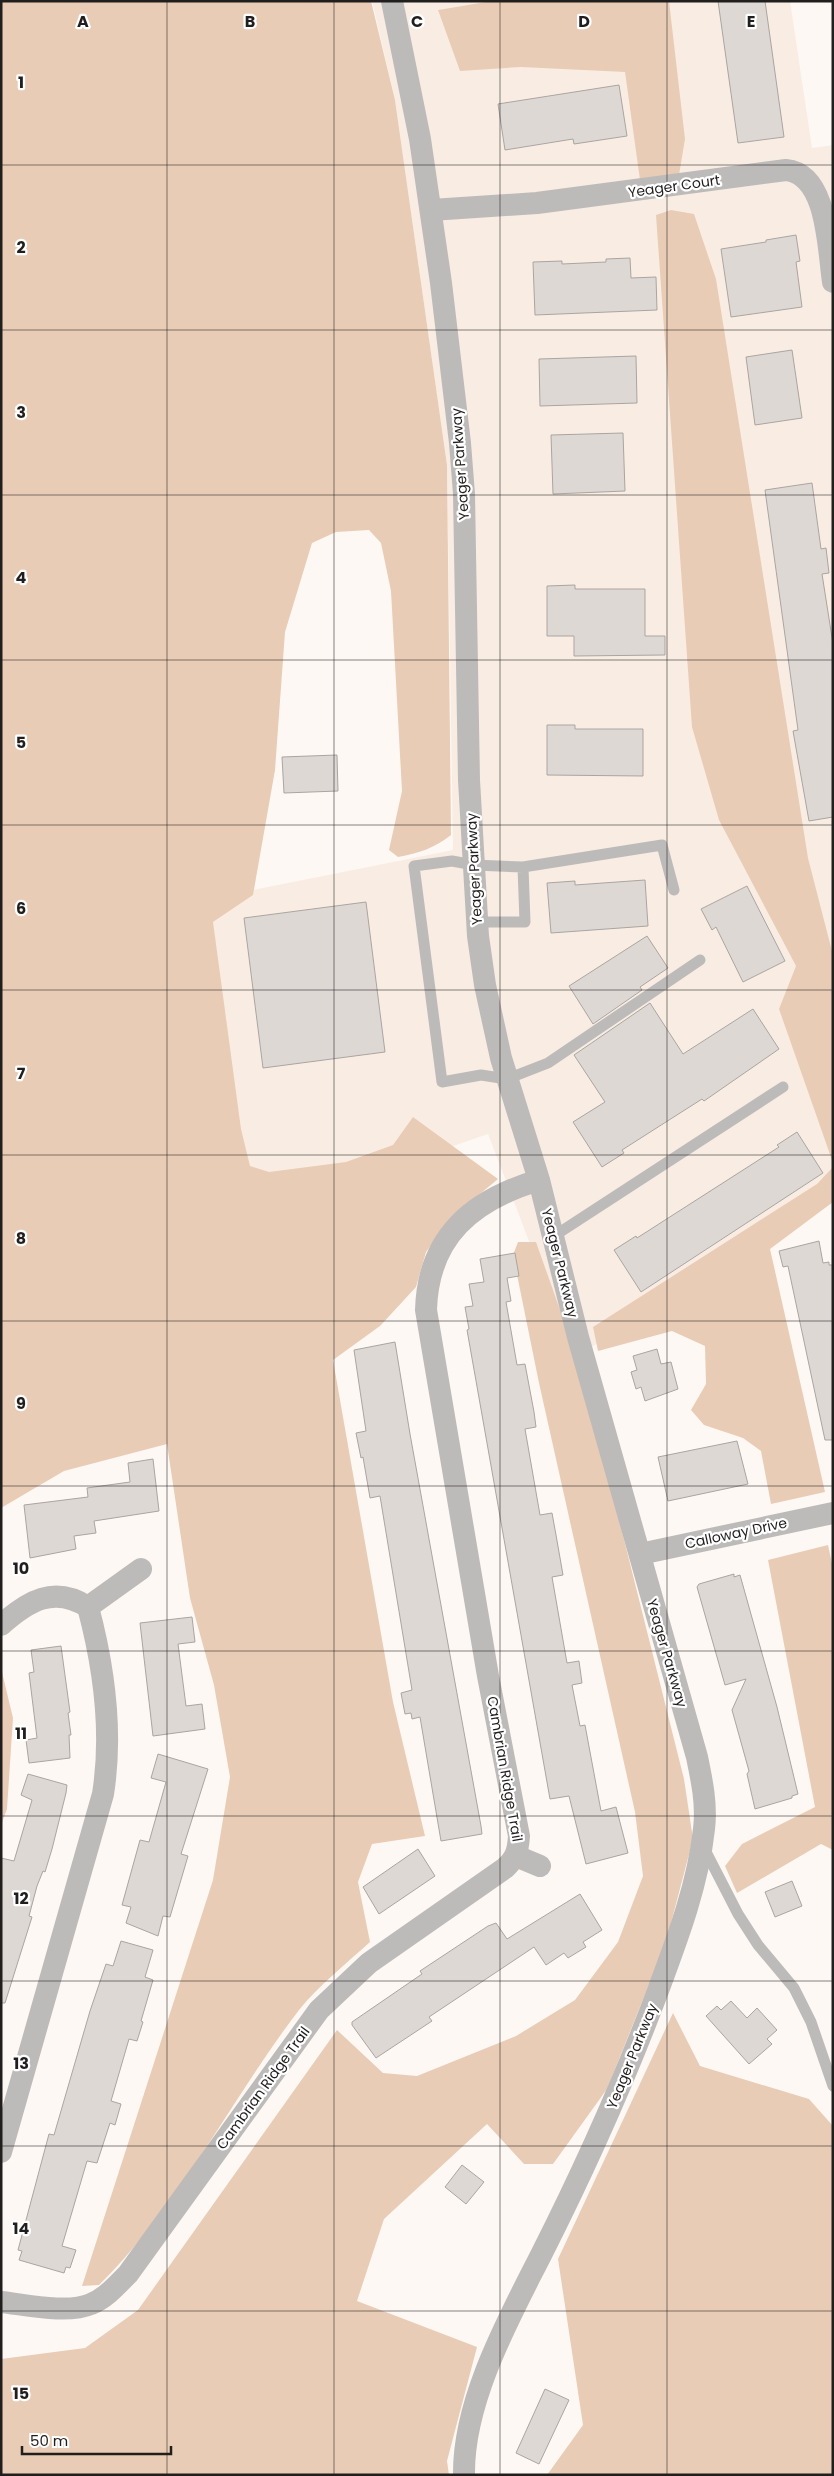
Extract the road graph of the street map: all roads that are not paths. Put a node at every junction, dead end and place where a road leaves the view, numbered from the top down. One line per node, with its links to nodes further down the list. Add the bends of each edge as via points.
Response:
1 (392, 1): 2 (street, Yeager Parkway, via 410,83)
2 (431, 210): 3 (street, Yeager Court, via 537,203 796,171 812,185 819,200); 4 (street, Yeager Parkway, via 464,494 469,780)
3 (833, 282)
4 (474, 865): 5 (lane); 7 (street, Yeager Parkway); 9 (lane, via 452,860 414,866 442,1082 480,1075)
5 (523, 867): 6 (lane, via 662,844); 7 (lane, via 524,922)
6 (674, 890)
7 (478, 922): 9 (street, Yeager Parkway, via 486,995)
8 (700, 960): 9 (lane, via 548,1063)
9 (507, 1079): 11 (street, Yeager Parkway)
10 (784, 1087): 12 (lane)
11 (539, 1180): 12 (street, Yeager Parkway); 19 (street, Cambrian Ridge Trail, via 508,1189 465,1218 450,1234 439,1254 426,1290 429,1341 519,1836)
12 (554, 1236): 14 (street, Yeager Parkway, via 578,1337)
13 (833, 1512): 14 (street, Calloway Drive)
14 (640, 1554): 18 (street, Yeager Parkway, via 705,1796)
15 (141, 1568): 16 (street)
16 (88, 1606): 17 (street, via 67,1596 46,1597 15,1613); 22 (street, via 96,1634 107,1714 108,1748 103,1794)
17 (1, 1625)
18 (702, 1844): 21 (lane, via 738,1914 758,1945 794,1988 811,2022); 24 (street, Yeager Parkway, via 691,1898 632,2060 487,2371 466,2439)
19 (516, 1856): 20 (street); 23 (street, Cambrian Ridge Trail, via 505,1868 369,1963 319,2010 128,2274 102,2298 84,2307 68,2308)
20 (540, 1866)
21 (833, 2086)
22 (1, 2152)
23 (1, 2302)
24 (464, 2475)

